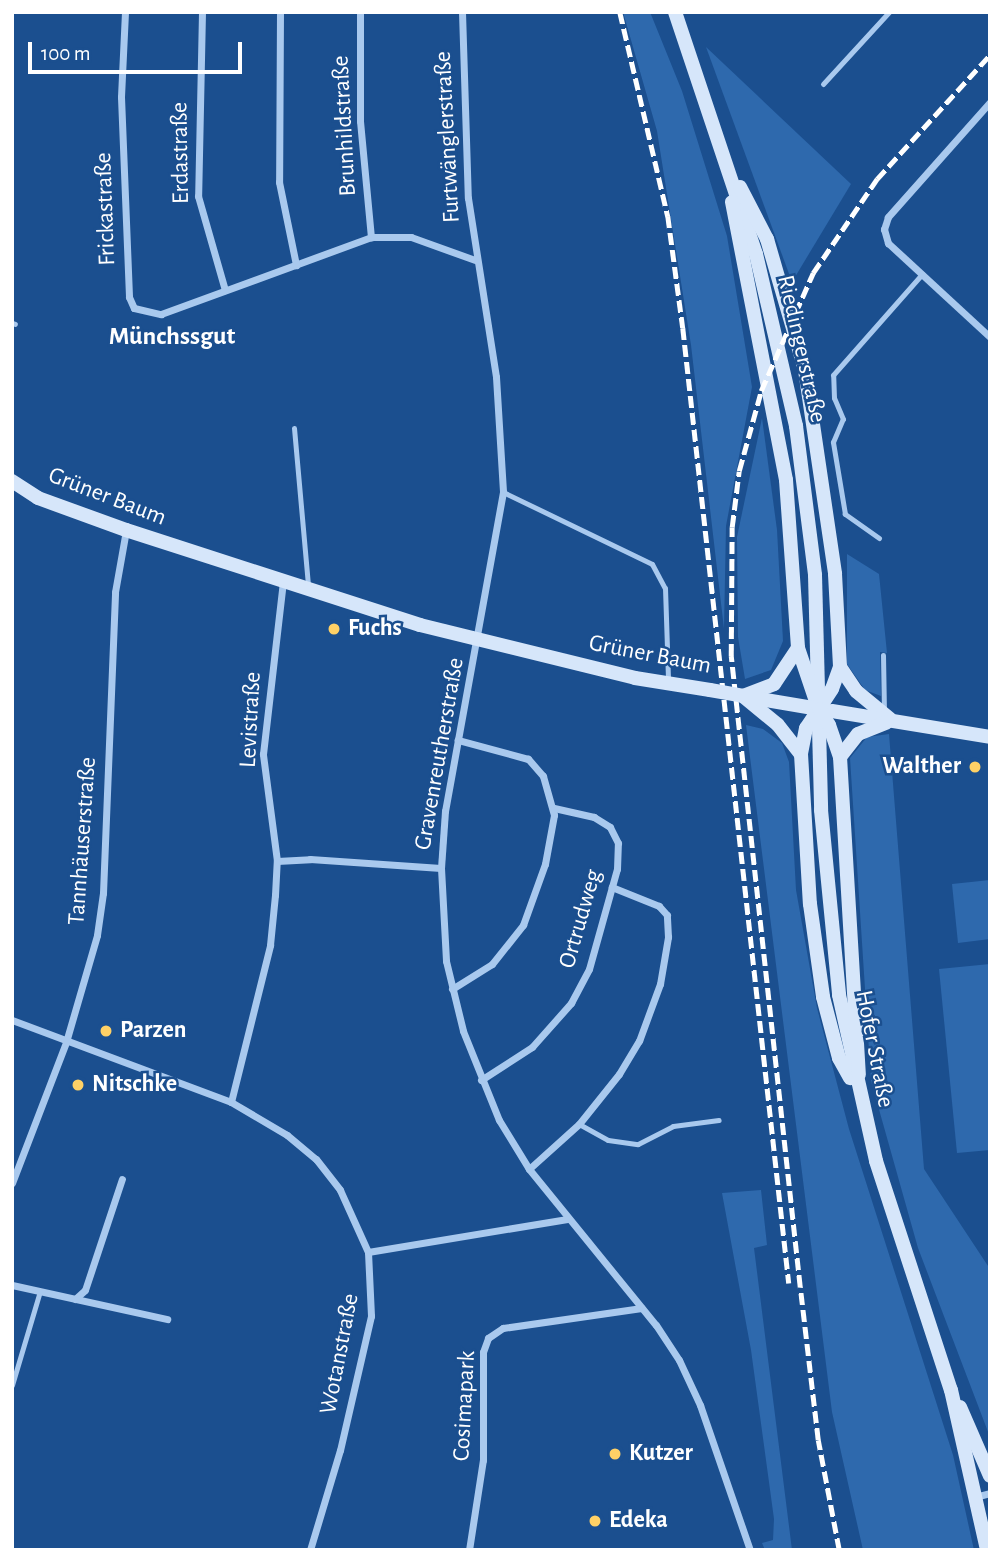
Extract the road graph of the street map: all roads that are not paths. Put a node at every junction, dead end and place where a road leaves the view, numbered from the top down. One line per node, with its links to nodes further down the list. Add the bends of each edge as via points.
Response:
1 (125, 12): 15 (street, Frickastraße, via 121,97 129,297 134,308 161,314)
2 (202, 12): 15 (street, Erdastraße, via 198,195)
3 (280, 12): 13 (street, via 279,182)
4 (360, 12): 11 (street, Brunhildstraße, via 360,121)
5 (462, 12): 12 (street, Furtwänglerstraße, via 468,198)
6 (887, 13): 8 (lane)
7 (675, 14): 10 (main road, Riedingerstraße)
8 (823, 84)
9 (990, 102): 14 (street, via 888,216 884,229 888,243)
10 (728, 168): 25 (main road, via 786,480); 27 (main road, via 767,239 805,370 831,523); 30 (main road, Riedingerstraße, via 767,296 796,426 816,575)
11 (371, 237): 12 (street, Furtwänglerstraße, via 411,237); 13 (street, Furtwänglerstraße)
12 (475, 260): 19 (street, Furtwänglerstraße, via 496,377)
13 (296, 265): 15 (street, Furtwänglerstraße)
14 (922, 274): 16 (street); 21 (lane, via 835,371 834,398 844,419 833,442 845,514)
15 (225, 290)
16 (990, 337)
17 (294, 428): 23 (lane)
18 (12, 481): 20 (main road, Grüner Baum, via 38,498)
19 (503, 492): 24 (street, Furtwänglerstraße); 28 (lane, via 652,564 665,588)
20 (126, 530): 22 (main road, Grüner Baum); 42 (street, Tannhäuserstraße, via 115,592 103,892 97,935)
21 (879, 538)
22 (283, 581): 23 (main road, Grüner Baum); 37 (street, Levistraße, via 263,754)
23 (308, 589): 24 (main road, Grüner Baum)
24 (479, 642): 28 (main road, Grüner Baum); 33 (street, Gravenreutherstraße)
25 (798, 648): 29 (main road, via 774,684); 30 (main road)
26 (883, 655): 31 (lane)
27 (840, 667): 30 (main road, bridge); 31 (main road, via 856,691)
28 (668, 683): 29 (main road, Grüner Baum, bridge)
29 (743, 696): 30 (main road, Grüner Baum); 34 (main road, via 778,725)
30 (821, 711): 31 (main road, Grüner Baum); 34 (main road, via 806,728); 35 (main road); 44 (main road, Hofer Straße, via 828,903)
31 (888, 718): 32 (main road, Grüner Baum); 35 (main road, via 858,734)
32 (990, 737)
33 (458, 740): 36 (street, via 528,759 543,776); 38 (street, Gravenreutherstraße)
34 (801, 754): 44 (main road, via 814,946 839,1058)
35 (840, 757): 44 (main road, via 846,902 860,1053)
36 (554, 808): 39 (street, Ortrudweg, via 594,817 615,833 618,855); 40 (street, via 545,864 523,925 492,964)
37 (277, 861): 38 (street); 45 (street, Levistraße, via 270,945)
38 (441, 867): 40 (street, Gravenreutherstraße)
39 (612, 887): 43 (street, Ortrudweg, via 589,969 571,1003 532,1047); 47 (street, via 659,906 667,915 668,937 660,984 630,1058)
40 (452, 989): 43 (street, Gravenreutherstraße)
41 (12, 1020): 42 (street, Wotanstraße)
42 (66, 1042): 45 (street, Wotanstraße); 50 (street, Tannhäuserstraße)
43 (481, 1080): 48 (street, Gravenreutherstraße)
44 (858, 1093): 59 (main road, Hofer Straße, via 895,1229)
45 (231, 1102): 52 (street, Wotanstraße, via 287,1135 316,1159 340,1190)
46 (719, 1120): 47 (lane, via 673,1126 638,1144 608,1140)
47 (579, 1124): 48 (street)
48 (529, 1169): 51 (street, Gravenreutherstraße)
49 (122, 1179): 55 (street, via 85,1290)
50 (12, 1184)
51 (568, 1219): 52 (street); 56 (street, Gravenreutherstraße)
52 (368, 1252): 64 (street, Wotanstraße, via 372,1289 365,1352)
53 (12, 1285): 54 (street)
54 (40, 1291): 55 (street); 58 (lane)
55 (75, 1299): 57 (street)
56 (642, 1308): 65 (street, Cosimapark, via 503,1328 488,1338 483,1352 483,1460); 66 (street, Gravenreutherstraße, via 679,1360 700,1405)
57 (167, 1319)
58 (12, 1385)
59 (951, 1390): 60 (main road, Hofer Straße); 63 (main road, Hofer Straße)
60 (979, 1446): 61 (main road); 62 (main road, Hofer Straße)
61 (990, 1461)
62 (990, 1476)
63 (983, 1495): 67 (main road, Hofer Straße)
64 (310, 1550)
65 (469, 1550)
66 (750, 1550)
67 (986, 1550)

